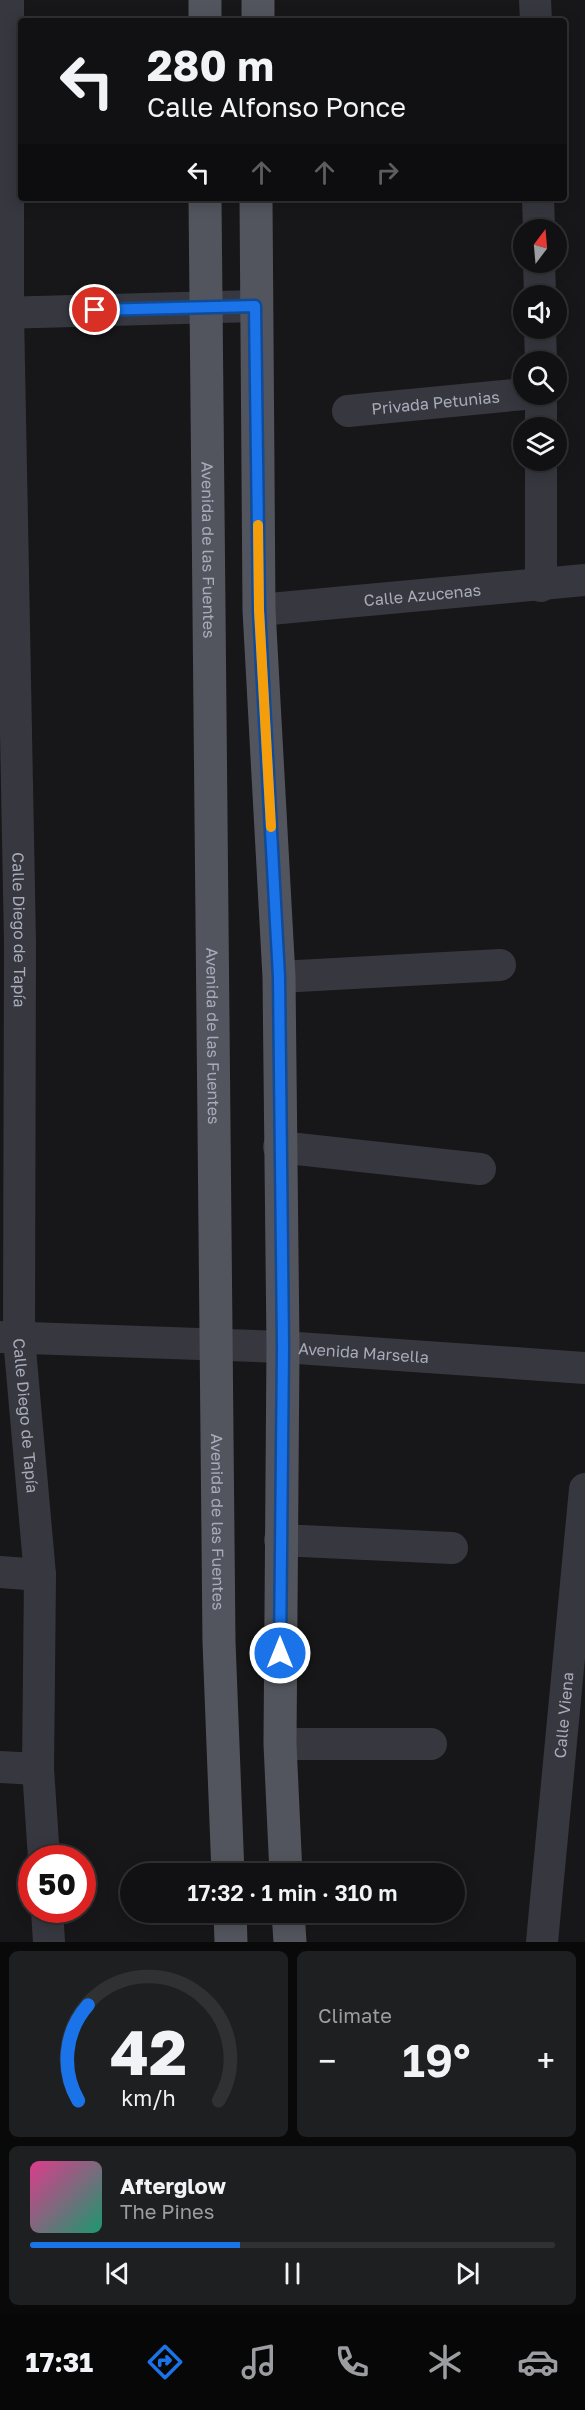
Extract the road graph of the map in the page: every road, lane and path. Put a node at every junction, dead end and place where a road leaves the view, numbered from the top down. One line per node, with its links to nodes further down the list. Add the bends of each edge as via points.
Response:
1 (8, 0): 14 (street, Calle Diego de Tapía)
2 (205, 0): 5 (main road)
3 (258, 0): 6 (main road)
4 (535, 0): 7 (street)
5 (205, 18)
6 (258, 18)
7 (536, 18)
8 (205, 201): 13 (main road, Avenida de las Fuentes)
9 (256, 201): 12 (main road)
10 (538, 201): 11 (street)
11 (538, 219)
12 (255, 306): 13 (street); 20 (main road)
13 (205, 307): 14 (street); 28 (main road, Avenida de las Fuentes)
14 (4, 312): 21 (street, Calle Diego de Tapía)
15 (513, 394): 16 (street, Privada Petunias)
16 (348, 411)
17 (541, 471): 19 (street)
18 (585, 580): 19 (street, Calle Azucenas)
19 (541, 586): 20 (street, Calle Azucenas)
20 (259, 610): 23 (main road)
21 (10, 943): 24 (street, Calle Diego de Tapía)
22 (500, 966): 23 (street)
23 (279, 977): 25 (main road)
24 (11, 1142): 27 (street, Calle Diego de Tapía)
25 (279, 1147): 26 (street); 29 (main road)
26 (480, 1169)
27 (10, 1338): 28 (street, Avenida Marsella); 36 (street, Calle Diego de Tapía)
28 (218, 1345): 29 (street, Avenida Marsella); 42 (main road, Avenida de las Fuentes, via 219,1642)
29 (283, 1347): 30 (street, Avenida Marsella); 32 (main road)
30 (585, 1368)
31 (585, 1489): 34 (street, Calle Viena)
32 (279, 1540): 33 (street); 37 (main road)
33 (452, 1548)
34 (581, 1565): 50 (street, Calle Viena)
35 (0, 1572): 36 (street)
36 (40, 1575): 40 (street, Calle Diego de Tapía)
37 (280, 1744): 38 (street); 43 (main road)
38 (431, 1744)
39 (0, 1767): 40 (street)
40 (38, 1769): 41 (street, Calle Diego de Tapía)
41 (43, 1845)
42 (228, 1863)
43 (285, 1863)
44 (47, 1923): 47 (street)
45 (230, 1923): 48 (main road)
46 (289, 1923): 49 (main road)
47 (48, 1942)
48 (231, 1942)
49 (290, 1942)
50 (542, 1942)

